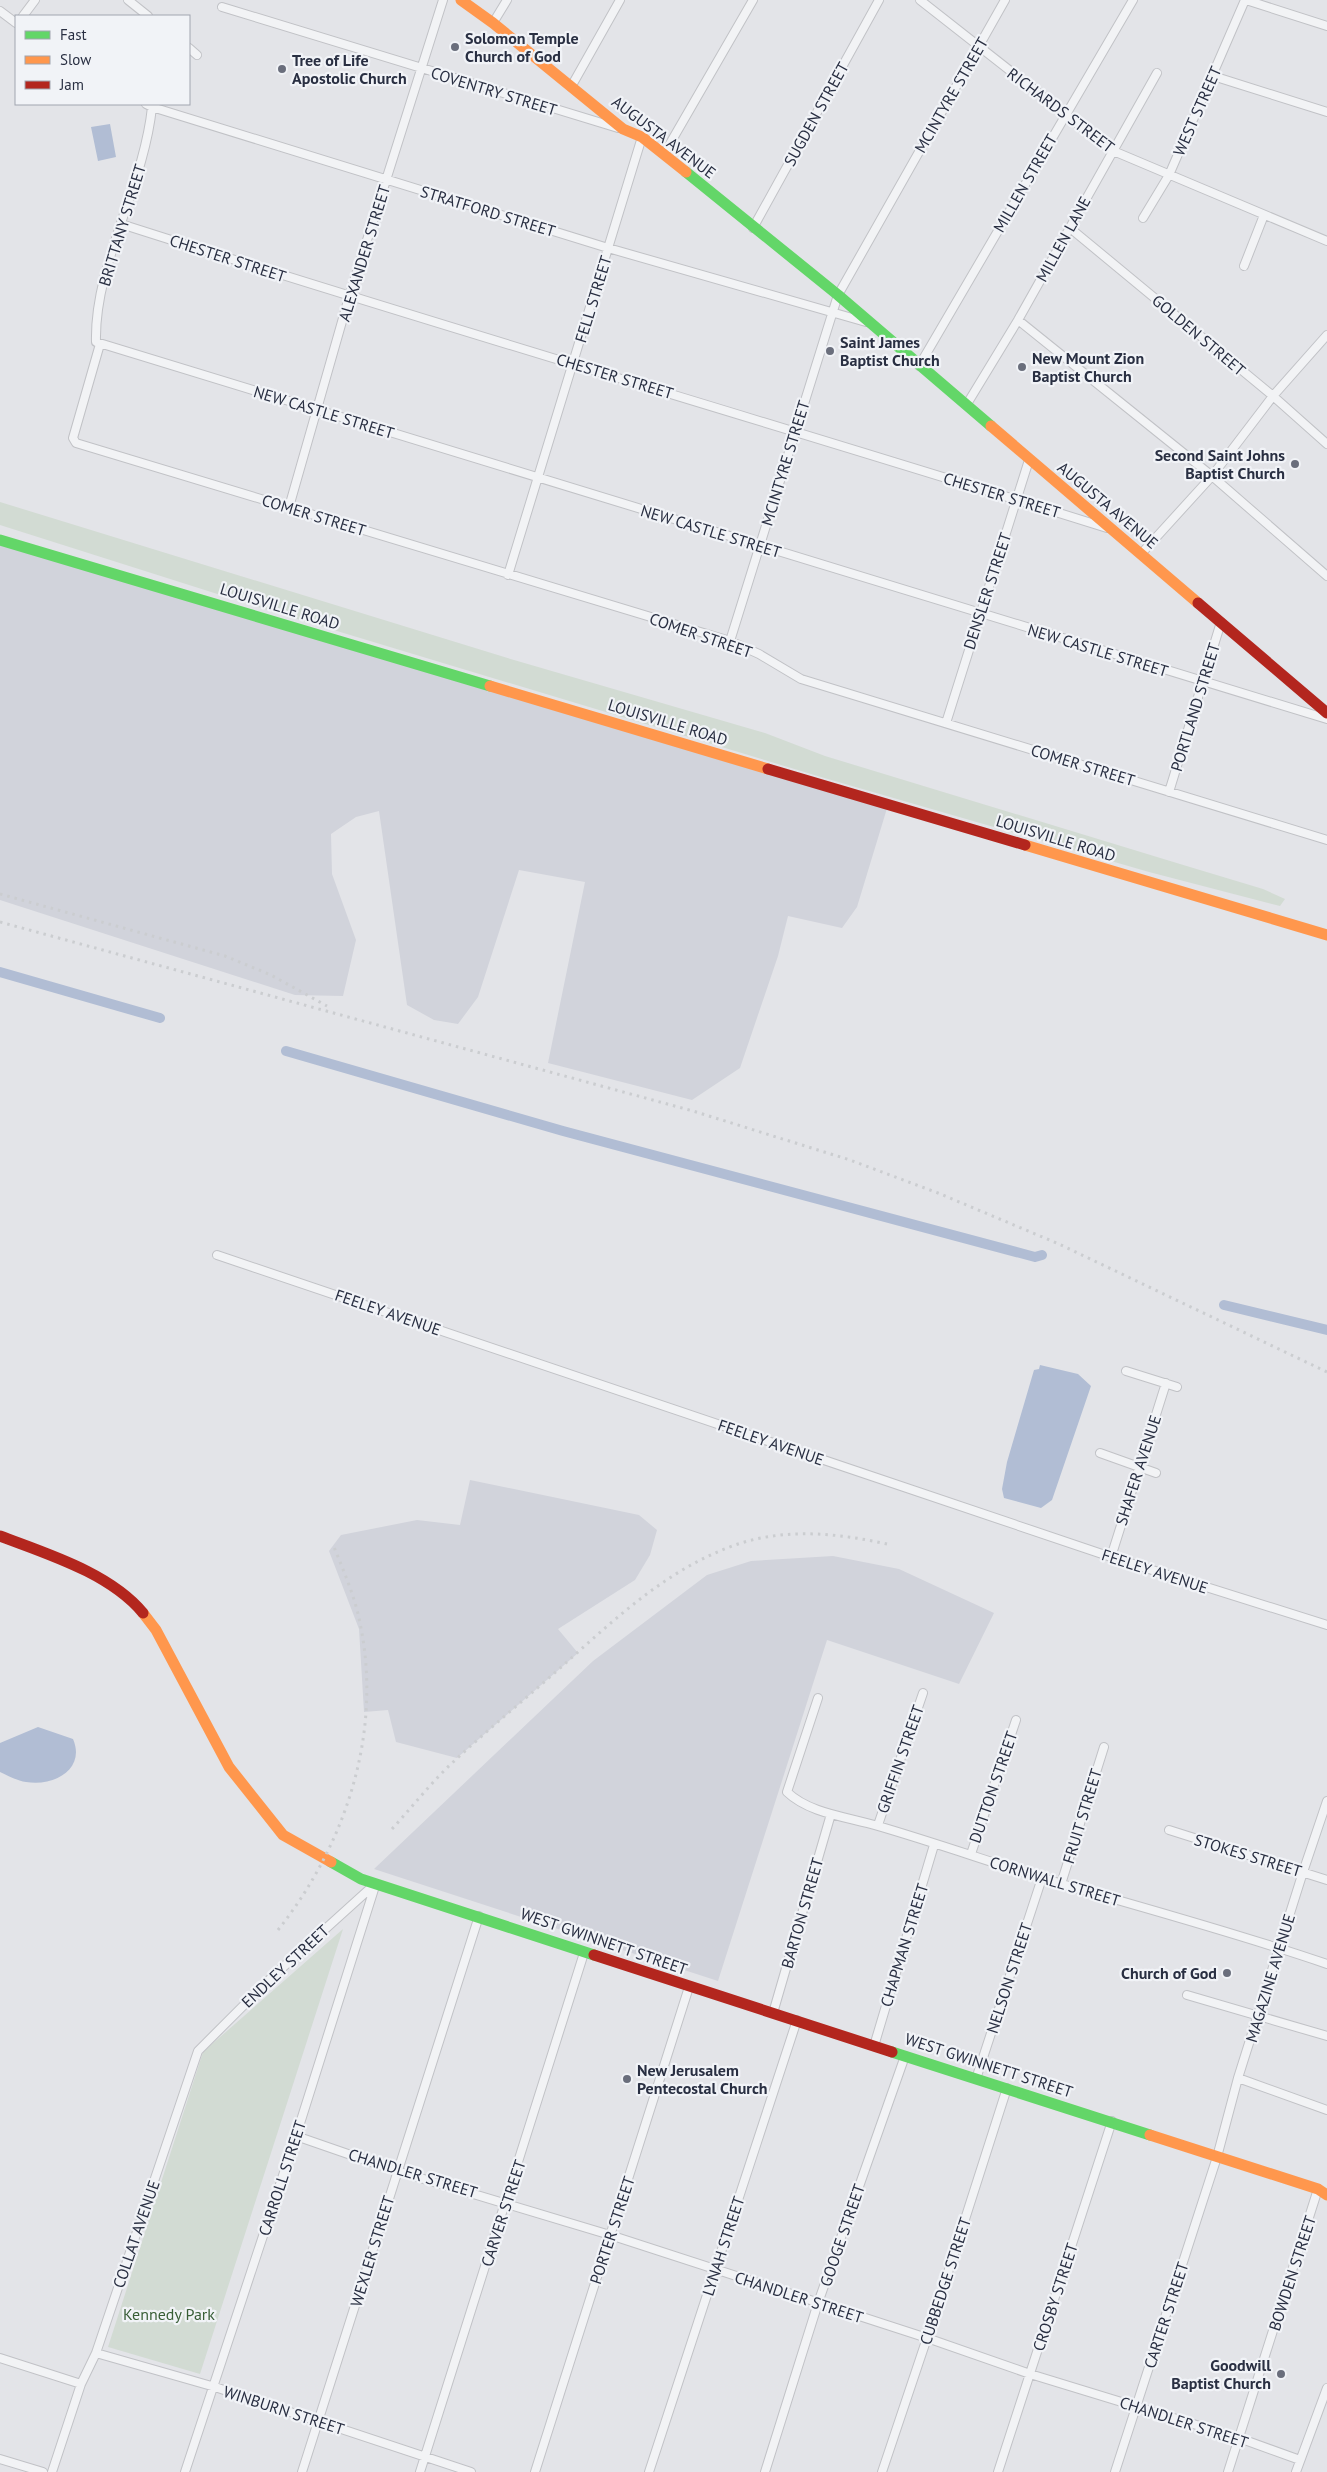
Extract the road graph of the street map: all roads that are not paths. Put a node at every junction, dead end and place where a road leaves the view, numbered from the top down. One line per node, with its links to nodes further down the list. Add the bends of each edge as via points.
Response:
1 (36, 0): 15 (street)
2 (128, 0): 16 (street)
3 (443, 0): 23 (street, ALEXANDER STREET)
4 (461, 0): 18 (main road, AUGUSTA AVENUE)
5 (507, 0): 18 (street)
6 (620, 0): 26 (street)
7 (753, 0): 33 (street)
8 (879, 0): 39 (street, SUGDEN STREET)
9 (920, 0): 20 (street, RICHARDS STREET)
10 (1005, 0): 20 (street, MCINTYRE STREET)
11 (1133, 0): 29 (street, MILLEN STREET)
12 (1245, 0): 19 (street); 25 (street, WEST STREET)
13 (222, 7): 23 (street, COVENTRY STREET)
14 (0, 11): 17 (street)
15 (24, 15)
16 (147, 15)
17 (15, 21)
18 (493, 23): 26 (main road, AUGUSTA AVENUE)
19 (1327, 26)
20 (979, 48): 29 (street, RICHARDS STREET); 44 (street, MCINTYRE STREET)
21 (190, 49): 22 (street)
22 (197, 55)
23 (421, 69): 30 (street, COVENTRY STREET); 35 (street, ALEXANDER STREET)
24 (1157, 73): 32 (street, MILLEN LANE)
25 (1213, 76): 28 (street); 34 (street, WEST STREET)
26 (571, 86): 30 (main road, AUGUSTA AVENUE)
27 (149, 106): 35 (street, STRATFORD STREET); 38 (street, BRITTANY STREET, via 150,126 141,165)
28 (1327, 112)
29 (1065, 114): 32 (street, RICHARDS STREET); 52 (street, MILLEN STREET)
30 (623, 129): 31 (main road, AUGUSTA AVENUE)
31 (642, 138): 33 (main road, AUGUSTA AVENUE); 42 (street, FELL STREET)
32 (1111, 150): 34 (street, RICHARDS STREET); 40 (street, MILLEN LANE)
33 (664, 154): 39 (main road, AUGUSTA AVENUE)
34 (1169, 175): 36 (street, RICHARDS STREET); 37 (street, WEST STREET)
35 (387, 179): 42 (street, STRATFORD STREET); 45 (street, ALEXANDER STREET)
36 (1264, 215): 41 (street, RICHARDS STREET); 43 (street)
37 (1143, 218)
38 (121, 224): 45 (street, CHESTER STREET); 50 (street, BRITTANY STREET, via 95,322)
39 (753, 228): 44 (main road, AUGUSTA AVENUE)
40 (1070, 228): 47 (street, MILLEN LANE); 53 (street, GOLDEN STREET)
41 (1327, 241)
42 (608, 248): 46 (street, STRATFORD STREET); 51 (street, FELL STREET)
43 (1244, 266)
44 (838, 295): 46 (street, MCINTYRE STREET); 48 (main road, AUGUSTA AVENUE)
45 (349, 297): 51 (street, CHESTER STREET); 55 (street, ALEXANDER STREET)
46 (832, 313): 48 (street, AUGUSTA AVENUE); 56 (street, MCINTYRE STREET)
47 (1018, 320): 54 (street, MILLEN LANE); 60 (street)
48 (868, 322): 52 (main road, AUGUSTA AVENUE)
49 (1327, 337): 53 (street)
50 (98, 343): 55 (street, NEW CASTLE STREET); 57 (street, BRITTANY STREET)
51 (573, 363): 56 (street, CHESTER STREET); 61 (street, FELL STREET)
52 (919, 366): 54 (main road, AUGUSTA AVENUE)
53 (1273, 396): 58 (street, GOLDEN STREET); 60 (street)
54 (967, 404): 59 (main road, AUGUSTA AVENUE)
55 (318, 410): 61 (street, NEW CASTLE STREET); 63 (street, ALEXANDER STREET)
56 (795, 431): 62 (street, CHESTER STREET); 66 (street, MCINTYRE STREET)
57 (73, 438): 63 (street, COMER STREET, via 76,443)
58 (1327, 444)
59 (1029, 460): 62 (street, DENSLER STREET); 64 (main road, AUGUSTA AVENUE)
60 (1212, 476): 67 (street); 69 (street)
61 (538, 479): 66 (street, NEW CASTLE STREET); 68 (street, FELL STREET)
62 (1017, 500): 64 (street, CHESTER STREET); 70 (street, DENSLER STREET)
63 (289, 507): 68 (street, COMER STREET)
64 (1109, 528): 67 (main road, AUGUSTA AVENUE)
65 (0, 540): 79 (main road, LOUISVILLE ROAD)
66 (759, 546): 70 (street, NEW CASTLE STREET); 72 (street, MCINTYRE STREET)
67 (1141, 554): 71 (main road, AUGUSTA AVENUE)
68 (508, 575): 72 (street, COMER STREET)
69 (1327, 576)
70 (979, 614): 73 (street, NEW CASTLE STREET); 76 (street, DENSLER STREET)
71 (1221, 622): 73 (street, PORTLAND STREET); 74 (main road, AUGUSTA AVENUE)
72 (730, 641): 76 (street, COMER STREET, via 801,679)
73 (1203, 682): 75 (street, NEW CASTLE STREET); 77 (street, PORTLAND STREET)
74 (1327, 713)
75 (1327, 719)
76 (946, 723): 77 (street, COMER STREET)
77 (1169, 792): 78 (street, COMER STREET)
78 (1327, 840)
79 (1327, 935)
80 (217, 1255): 88 (street, FEELEY AVENUE)
81 (1126, 1371): 82 (street)
82 (1166, 1383): 83 (street); 85 (street, SHAFER AVENUE)
83 (1177, 1387)
84 (1100, 1453): 85 (street)
85 (1140, 1466): 86 (street); 88 (street, SHAFER AVENUE)
86 (1156, 1473)
87 (0, 1536): 103 (main road, WEST GWINNETT STREET, via 56,1557 131,1599 156,1630 229,1767 283,1835)
88 (1111, 1557): 89 (street, FEELEY AVENUE)
89 (1327, 1625)
90 (923, 1693): 96 (street, GRIFFIN STREET)
91 (818, 1698): 95 (street, CORNWALL STREET, via 787,1792 794,1799)
92 (1016, 1720): 99 (street, DUTTON STREET)
93 (1104, 1747): 104 (street, FRUIT STREET)
94 (1327, 1801): 100 (street, MAGAZINE AVENUE)
95 (831, 1814): 96 (street, CORNWALL STREET); 111 (street, BARTON STREET)
96 (878, 1826): 98 (street, CORNWALL STREET)
97 (1169, 1830): 100 (street, STOKES STREET)
98 (934, 1845): 99 (street, CORNWALL STREET); 115 (street, CHAPMAN STREET)
99 (971, 1854): 101 (street, CORNWALL STREET)
100 (1303, 1872): 102 (street, STOKES STREET); 106 (street, MAGAZINE AVENUE)
101 (1042, 1878): 104 (street, CORNWALL STREET); 118 (street, NELSON STREET)
102 (1327, 1880)
103 (375, 1884): 105 (main road, WEST GWINNETT STREET); 116 (street, ENDLEY STREET, via 270,1979); 123 (street, CARROLL STREET)
104 (1061, 1884): 106 (street, CORNWALL STREET)
105 (479, 1916): 107 (main road, WEST GWINNETT STREET); 125 (street, WEXLER STREET)
106 (1279, 1948): 108 (street, CORNWALL STREET); 112 (street, MAGAZINE AVENUE)
107 (584, 1953): 109 (main road, WEST GWINNETT STREET); 127 (street, CARVER STREET)
108 (1327, 1964)
109 (689, 1988): 111 (main road, WEST GWINNETT STREET); 128 (street, PORTER STREET)
110 (1186, 1995): 112 (street)
111 (773, 2012): 113 (main road, WEST GWINNETT STREET)
112 (1258, 2016): 114 (street); 119 (street, MAGAZINE AVENUE)
113 (796, 2020): 115 (main road, WEST GWINNETT STREET); 129 (street, LYNAH STREET)
114 (1327, 2036)
115 (874, 2046): 117 (main road, WEST GWINNETT STREET)
116 (198, 2051): 132 (street, COLLAT AVENUE)
117 (905, 2056): 118 (main road, WEST GWINNETT STREET); 130 (street, GOOGE STREET)
118 (976, 2078): 120 (main road, WEST GWINNETT STREET)
119 (1238, 2078): 121 (street); 124 (street, MAGAZINE AVENUE)
120 (1007, 2088): 122 (main road, WEST GWINNETT STREET); 131 (street, CUBBEDGE STREET)
121 (1327, 2110)
122 (1112, 2121): 124 (main road, WEST GWINNETT STREET); 134 (street, CROSBY STREET)
123 (296, 2136): 125 (street, CHANDLER STREET); 136 (street, CARROLL STREET)
124 (1217, 2157): 126 (main road, WEST GWINNETT STREET); 138 (street, CARTER STREET)
125 (398, 2171): 127 (street, CHANDLER STREET); 141 (street, WEXLER STREET)
126 (1323, 2192): 142 (street, BOWDEN STREET)
127 (507, 2202): 128 (street, CHANDLER STREET); 143 (street, CARVER STREET)
128 (610, 2235): 129 (street, CHANDLER STREET); 152 (street, PORTER STREET)
129 (715, 2270): 130 (street, CHANDLER STREET); 153 (street, LYNAH STREET)
130 (818, 2303): 131 (street, CHANDLER STREET); 154 (street, GOOGE STREET)
131 (927, 2338): 134 (street, CHANDLER STREET); 155 (street, CUBBEDGE STREET)
132 (96, 2353): 135 (street, COLLAT AVENUE); 136 (street, WINBURN STREET)
133 (0, 2358): 135 (street)
134 (1030, 2374): 138 (street, CHANDLER STREET); 156 (street, CROSBY STREET)
135 (81, 2384): 147 (street, COLLAT AVENUE)
136 (215, 2387): 141 (street, WINBURN STREET); 148 (street, CARROLL STREET)
137 (1327, 2388): 139 (street)
138 (1137, 2406): 142 (street, CHANDLER STREET); 157 (street, CARTER STREET)
139 (1317, 2418): 140 (street); 145 (street)
140 (1327, 2421)
141 (319, 2422): 143 (street, WINBURN STREET); 149 (street, WEXLER STREET)
142 (1239, 2438): 145 (street, CHANDLER STREET); 158 (street, BOWDEN STREET)
143 (425, 2457): 150 (street, CARVER STREET); 151 (street, WINBURN STREET)
144 (0, 2459): 146 (street)
145 (1300, 2460): 159 (street)
146 (43, 2472)
147 (52, 2472)
148 (185, 2472)
149 (302, 2472)
150 (420, 2472)
151 (471, 2472)
152 (535, 2472)
153 (649, 2472)
154 (765, 2472)
155 (882, 2472)
156 (998, 2472)
157 (1115, 2472)
158 (1228, 2472)
159 (1296, 2472)

